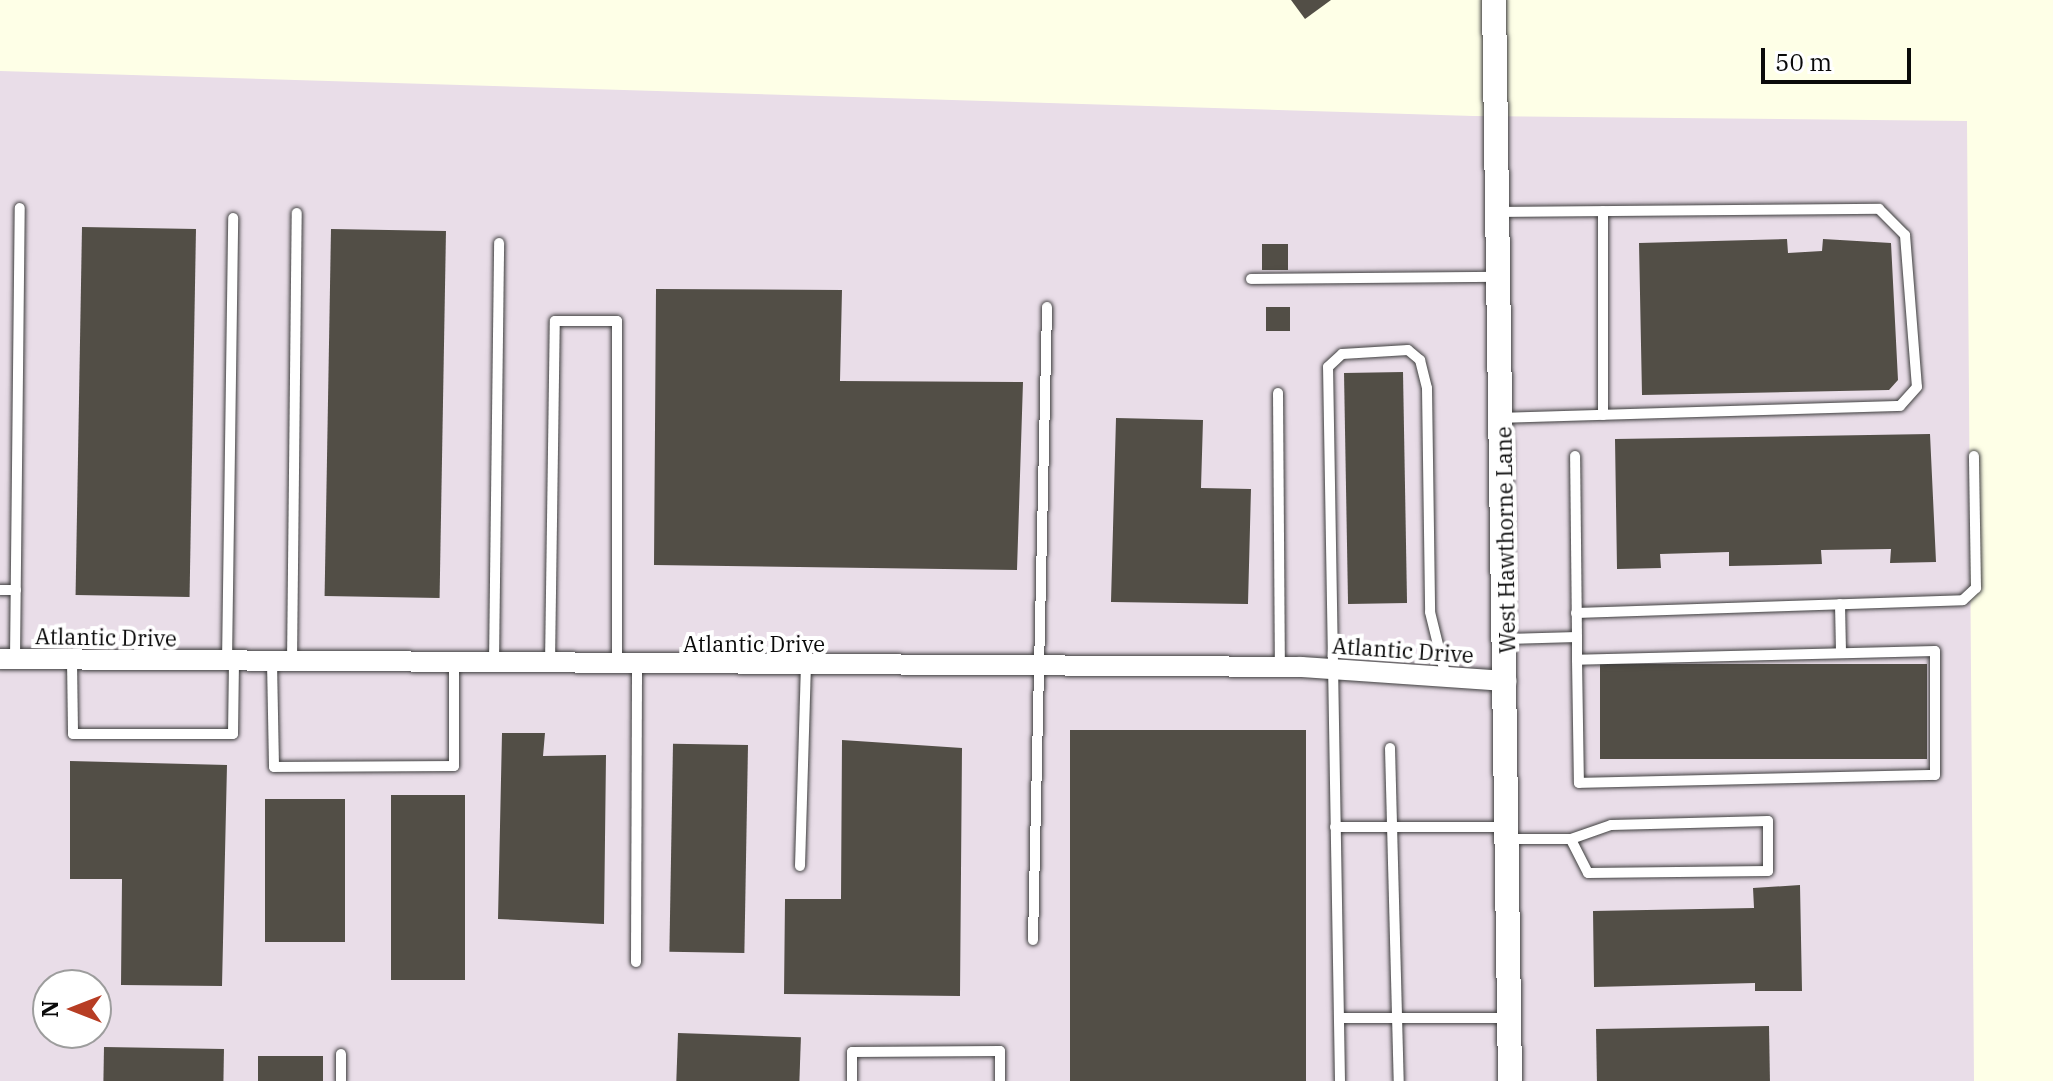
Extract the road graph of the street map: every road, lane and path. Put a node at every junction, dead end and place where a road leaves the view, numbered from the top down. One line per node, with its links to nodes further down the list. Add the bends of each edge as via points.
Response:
1 (1494, 0): 4 (street, West Hawthorne Lane)
2 (20, 208): 17 (lane)
3 (1603, 211): 4 (lane); 12 (lane); 12 (lane, via 1879,209 1905,235 1917,387 1900,406)
4 (1498, 212): 8 (street, West Hawthorne Lane)
5 (297, 213): 27 (lane)
6 (233, 218): 26 (lane)
7 (499, 243): 29 (lane)
8 (1500, 277): 9 (lane); 13 (street, West Hawthorne Lane)
9 (1251, 279)
10 (1047, 307): 34 (lane)
11 (1278, 393): 32 (lane)
12 (1603, 415): 13 (lane)
13 (1502, 418): 21 (street, West Hawthorne Lane)
14 (1575, 456): 19 (lane)
15 (1974, 456): 18 (lane, via 1976,588 1963,600)
16 (0, 590): 17 (lane)
17 (16, 590): 23 (lane)
18 (1840, 604): 19 (lane); 22 (lane)
19 (1576, 613): 20 (lane)
20 (1577, 637): 21 (lane); 25 (lane)
21 (1507, 639): 37 (street, West Hawthorne Lane)
22 (1841, 652): 25 (lane); 25 (lane, via 1935,651 1935,775 1579,783)
23 (8, 659): 24 (street, Atlantic Drive)
24 (72, 660): 26 (street, Atlantic Drive); 26 (lane, via 73,734 233,734)
25 (1577, 660)
26 (230, 662): 27 (street, Atlantic Drive)
27 (282, 662): 28 (street, Atlantic Drive); 28 (lane, via 274,767 454,766)
28 (454, 665): 29 (street, Atlantic Drive)
29 (494, 665): 30 (street, Atlantic Drive)
30 (550, 666): 31 (street, Atlantic Drive); 31 (lane, via 555,321 617,321)
31 (627, 667): 33 (street, Atlantic Drive); 45 (lane)
32 (1280, 667): 34 (street, Atlantic Drive); 35 (street, Atlantic Drive)
33 (806, 668): 34 (street, Atlantic Drive); 43 (lane)
34 (1037, 668): 44 (lane)
35 (1331, 669): 36 (street, Atlantic Drive); 36 (lane, via 1328,367 1342,354 1408,350 1420,360 1427,388 1430,612); 39 (lane)
36 (1446, 677): 37 (street, Atlantic Drive)
37 (1507, 681): 41 (street, West Hawthorne Lane)
38 (1390, 748): 40 (lane)
39 (1335, 827): 40 (lane); 46 (lane)
40 (1392, 827): 41 (lane); 47 (lane)
41 (1508, 833): 42 (lane); 48 (street, West Hawthorne Lane)
42 (1571, 839): 42 (lane, via 1611,825 1768,821 1768,871 1588,873)
43 (800, 866)
44 (1033, 940)
45 (636, 962)
46 (1339, 1018): 47 (lane); 53 (lane)
47 (1397, 1018): 48 (lane); 54 (lane)
48 (1510, 1018): 55 (street, West Hawthorne Lane)
49 (341, 1054): 50 (lane)
50 (341, 1081)
51 (852, 1081): 52 (lane, via 852,1052 985,1051 1000,1051)
52 (1000, 1081)
53 (1340, 1081)
54 (1399, 1081)
55 (1510, 1081)

